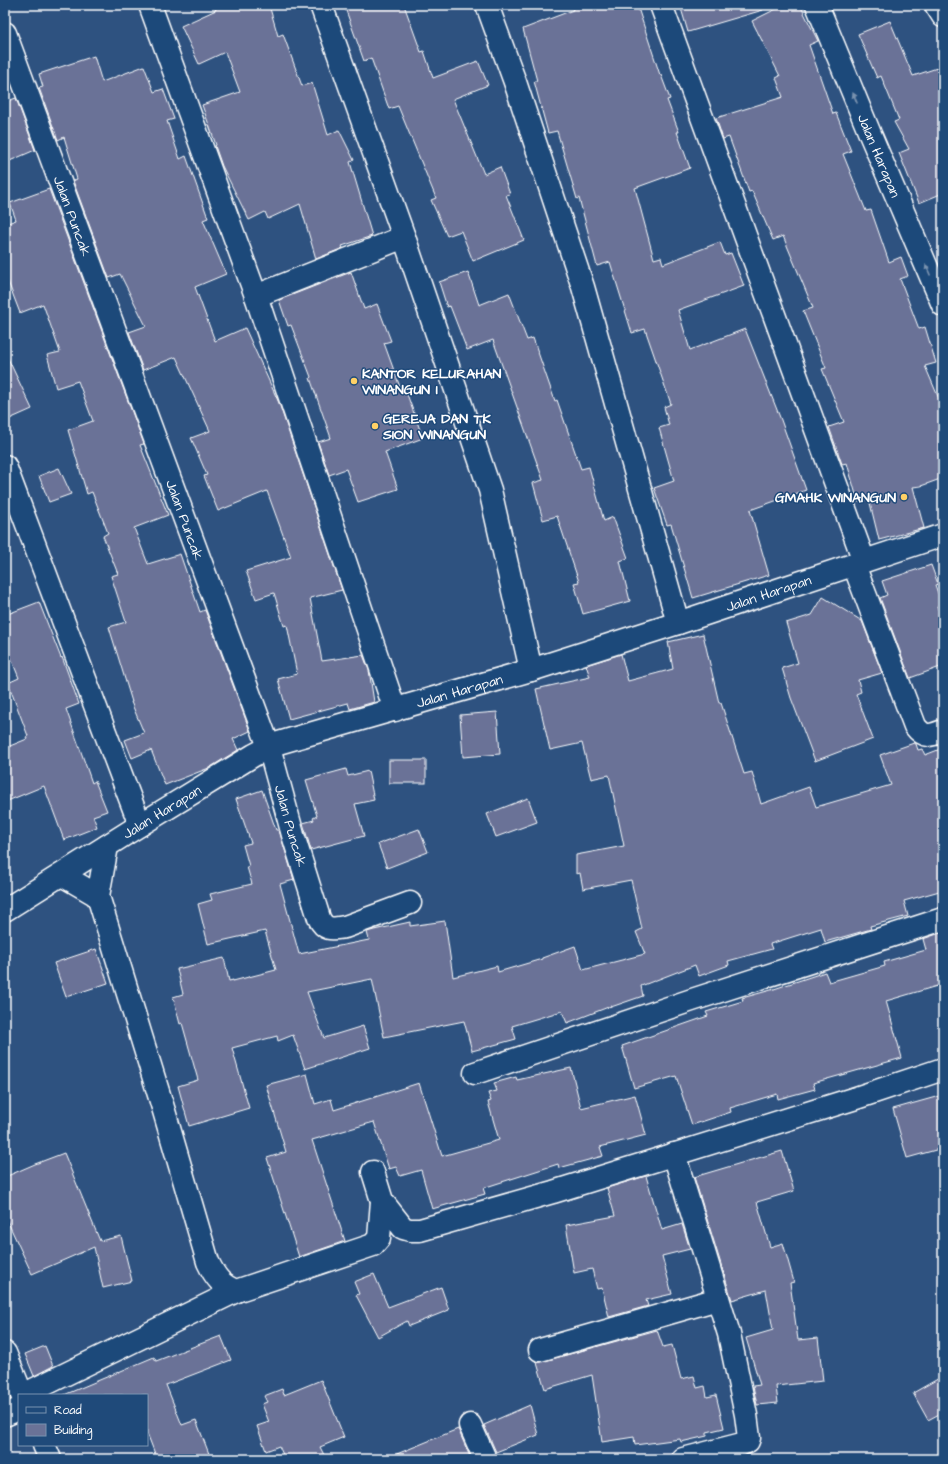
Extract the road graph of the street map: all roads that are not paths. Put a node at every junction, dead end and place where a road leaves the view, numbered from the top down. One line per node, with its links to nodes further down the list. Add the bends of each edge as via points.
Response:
1 (150, 5): 10 (main road)
2 (321, 5): 9 (main road)
3 (487, 5): 15 (main road, via 582,287)
4 (661, 5): 14 (main road)
5 (817, 5): 11 (main road, Jalan Harapan, one-way to 5)
6 (936, 5): 7 (main road)
7 (943, 16)
8 (5, 32): 19 (main road, Jalan Puncak)
9 (404, 237): 10 (main road); 16 (main road, via 490,490)
10 (256, 296): 17 (main road)
11 (943, 306)
12 (5, 466): 20 (main road)
13 (943, 535): 14 (main road, Jalan Harapan)
14 (859, 563): 15 (main road, Jalan Harapan); 18 (main road, via 915,726 921,733 929,736)
15 (678, 623): 16 (main road, Jalan Harapan)
16 (531, 670): 17 (main road, Jalan Harapan)
17 (395, 710): 19 (main road, Jalan Harapan, via 291,738)
18 (943, 731)
19 (268, 747): 20 (main road, Jalan Harapan); 24 (main road, Jalan Puncak, via 297,849 322,924 327,928 345,927)
20 (140, 825): 21 (main road, Jalan Harapan)
21 (107, 846): 22 (main road, Jalan Harapan); 23 (main road)
22 (62, 875): 23 (main road); 25 (main road, Jalan Harapan)
23 (98, 896): 32 (main road, via 208,1262 212,1272 223,1285)
24 (410, 903)
25 (5, 909)
26 (943, 919): 28 (main road)
27 (943, 1069): 29 (main road)
28 (475, 1073)
29 (674, 1154): 31 (main road, via 420,1230 403,1228); 33 (main road)
30 (373, 1172): 31 (main road)
31 (382, 1201): 32 (main road, via 379,1238 373,1245)
32 (236, 1291): 37 (main road)
33 (718, 1299): 34 (main road); 44 (main road, via 734,1356 749,1438 742,1444)
34 (540, 1350)
35 (5, 1353): 36 (main road)
36 (22, 1394)
37 (24, 1394)
38 (18, 1409): 39 (main road)
39 (5, 1415)
40 (470, 1425): 43 (main road)
41 (44, 1446): 42 (main road)
42 (50, 1459)
43 (485, 1459)
44 (683, 1459)

